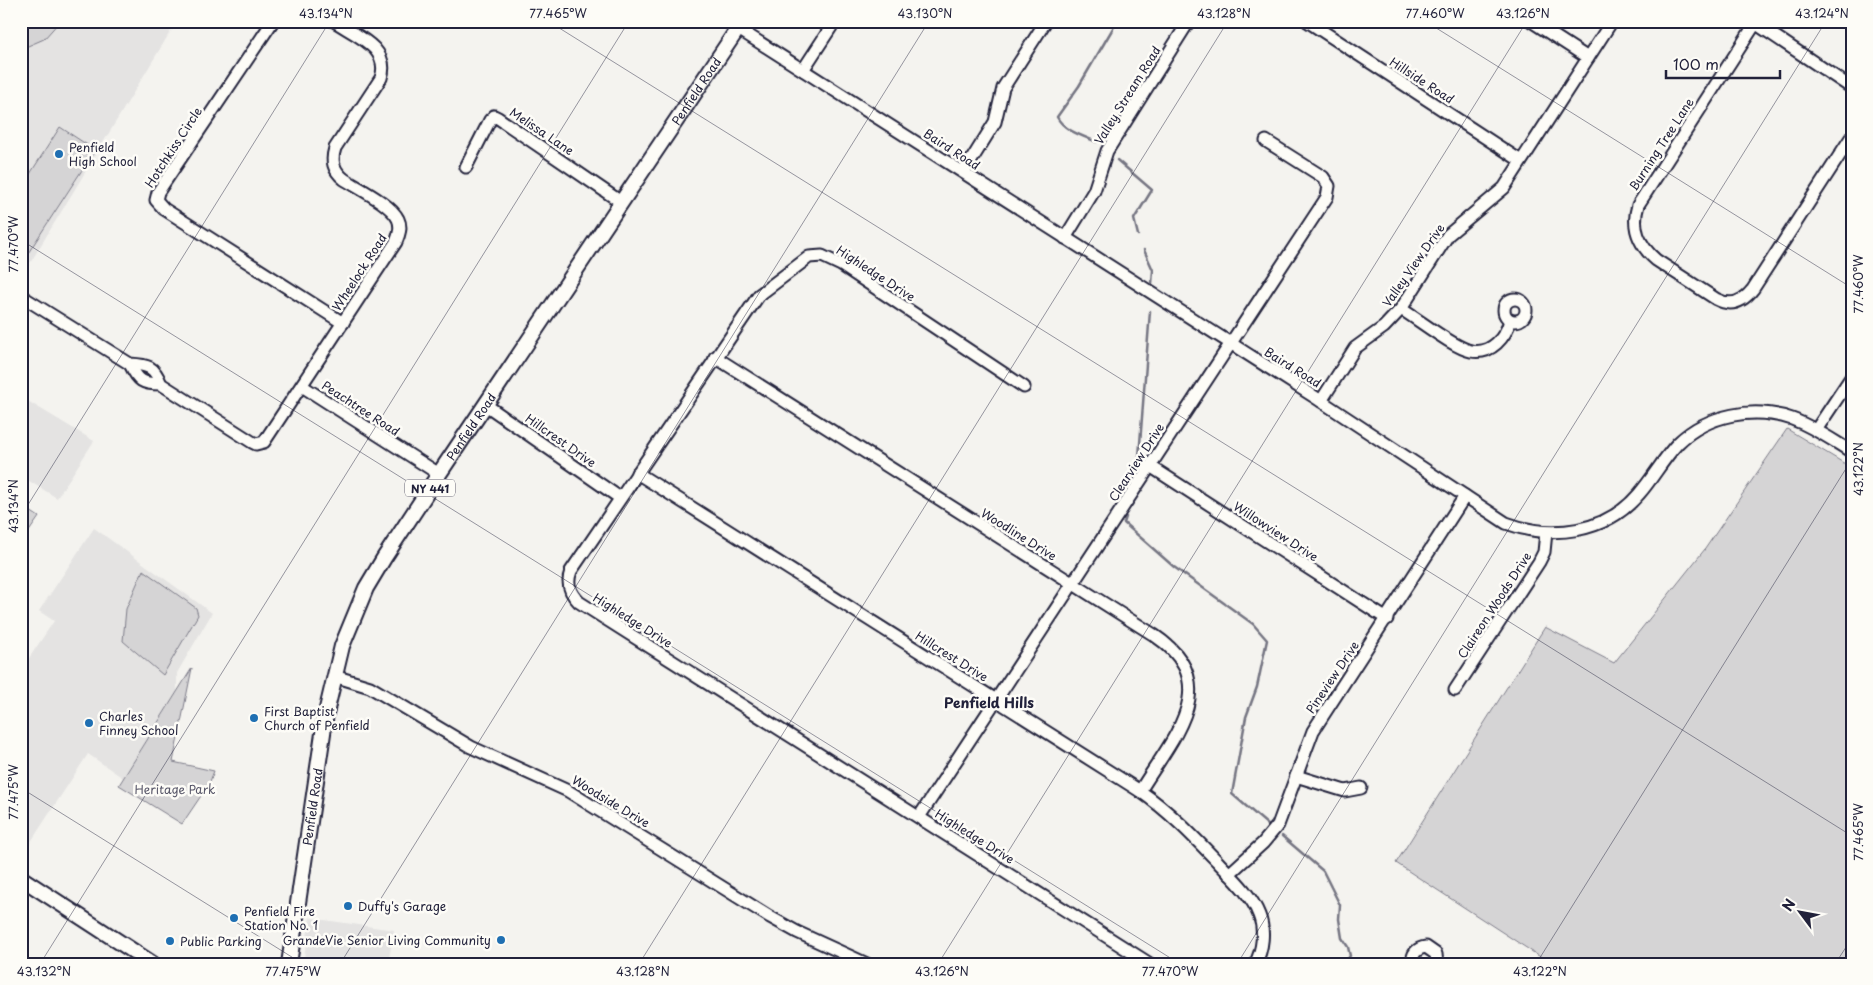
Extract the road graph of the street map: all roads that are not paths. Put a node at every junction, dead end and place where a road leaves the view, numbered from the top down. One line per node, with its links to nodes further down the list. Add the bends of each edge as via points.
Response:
1 (273, 21): 24 (street, Hotchkiss Circle, via 156,200 164,209)
2 (835, 21): 12 (street)
3 (1046, 21): 18 (street, via 1003,88 994,122)
4 (1189, 21): 20 (street, Valley Stream Road, via 1107,151 1094,191)
5 (1307, 21): 16 (street, Hillside Road)
6 (1531, 21): 11 (street)
7 (1612, 21): 11 (street, Valley View Drive)
8 (1753, 22): 13 (street); 14 (street, Burning Tree Lane, via 1638,205 1635,215 1637,234 1648,253 1723,303 1739,302 1753,289)
9 (339, 23): 24 (street, Wheelock Road, via 377,50 383,67 380,78 335,148 333,164 344,179 392,210 400,227 396,242)
10 (736, 24): 12 (street, Baird Road); 19 (main road, Penfield Road / NY 441)
11 (1588, 58): 16 (street, Valley View Drive)
12 (803, 70): 18 (street, Baird Road)
13 (1852, 88)
14 (1852, 136)
15 (1266, 141): 25 (street, Clearview Drive, via 1322,177 1328,182 1329,191)
16 (1521, 161): 22 (street, Valley View Drive, via 1504,188 1448,235)
17 (466, 167): 19 (street, Melissa Lane, via 494,116)
18 (964, 172): 20 (street, Baird Road)
19 (621, 202): 31 (main road, Penfield Road / NY 441)
20 (1065, 238): 25 (street, Baird Road)
21 (26, 299): 28 (street, Peachtree Road, via 130,364 146,365 156,372 161,384 256,444 264,442)
22 (1401, 309): 23 (street, via 1461,348 1476,352 1498,342); 30 (street, Valley View Drive, via 1384,327 1355,348)
23 (1510, 320)
24 (343, 323): 28 (street, Wheelock Road)
25 (1230, 344): 30 (street, Baird Road); 34 (street, Clearview Drive)
26 (715, 357): 29 (street, Highledge Drive, via 759,295 804,260 818,255 841,265); 35 (street, Highledge Drive); 40 (street, Woodline Drive)
27 (1852, 376): 32 (street)
28 (302, 386): 36 (street, Peachtree Road)
29 (1024, 387)
30 (1321, 401): 37 (street, Baird Road)
31 (486, 405): 36 (main road, Penfield Road / NY 441); 38 (street, Hillcrest Drive)
32 (1816, 430): 33 (street, Baird Road); 39 (street, Baird Road, via 1767,413 1752,412 1723,418 1694,431 1680,442 1637,496 1610,519 1584,529)
33 (1852, 452)
34 (1150, 466): 40 (street, Clearview Drive); 41 (street, Willowview Drive)
35 (636, 473): 38 (street, Highledge Drive); 44 (street, Hillcrest Drive)
36 (439, 474): 42 (main road, Penfield Road / NY 441, via 366,588 347,631)
37 (1465, 496): 39 (street, Baird Road, via 1506,523); 41 (street, Pineview Drive)
38 (620, 498): 48 (street, Highledge Drive, via 571,571 568,583 573,596)
39 (1546, 532): 43 (street, Claireon Woods Drive, via 1544,552 1539,562)
40 (1072, 584): 44 (street, Clearview Drive); 47 (street, Woodline Drive, via 1166,642 1187,671 1188,709)
41 (1387, 619): 45 (street, Pineview Drive, via 1313,731)
42 (334, 676): 53 (main road, Penfield Road / NY 441); 54 (street, Woodside Drive, via 370,686 470,747 568,791 770,916)
43 (1455, 690)
44 (996, 700): 47 (street, Hillcrest Drive); 48 (street, Clearview Drive)
45 (1296, 776): 46 (street, via 1345,791); 49 (street, Pineview Drive, via 1278,825)
46 (1362, 788)
47 (1140, 791): 49 (street, Hillcrest Drive, via 1176,818)
48 (919, 817): 55 (street, Highledge Drive)
49 (1230, 874): 52 (street, Hillcrest Drive, via 1249,896 1260,918 1262,945)
50 (21, 878): 51 (main road)
51 (145, 962)
52 (1255, 963)
53 (289, 964)
54 (867, 964)
55 (1150, 964)
56 (1413, 964): 57 (street, via 1415,952 1426,947 1436,954)
57 (1437, 964)

